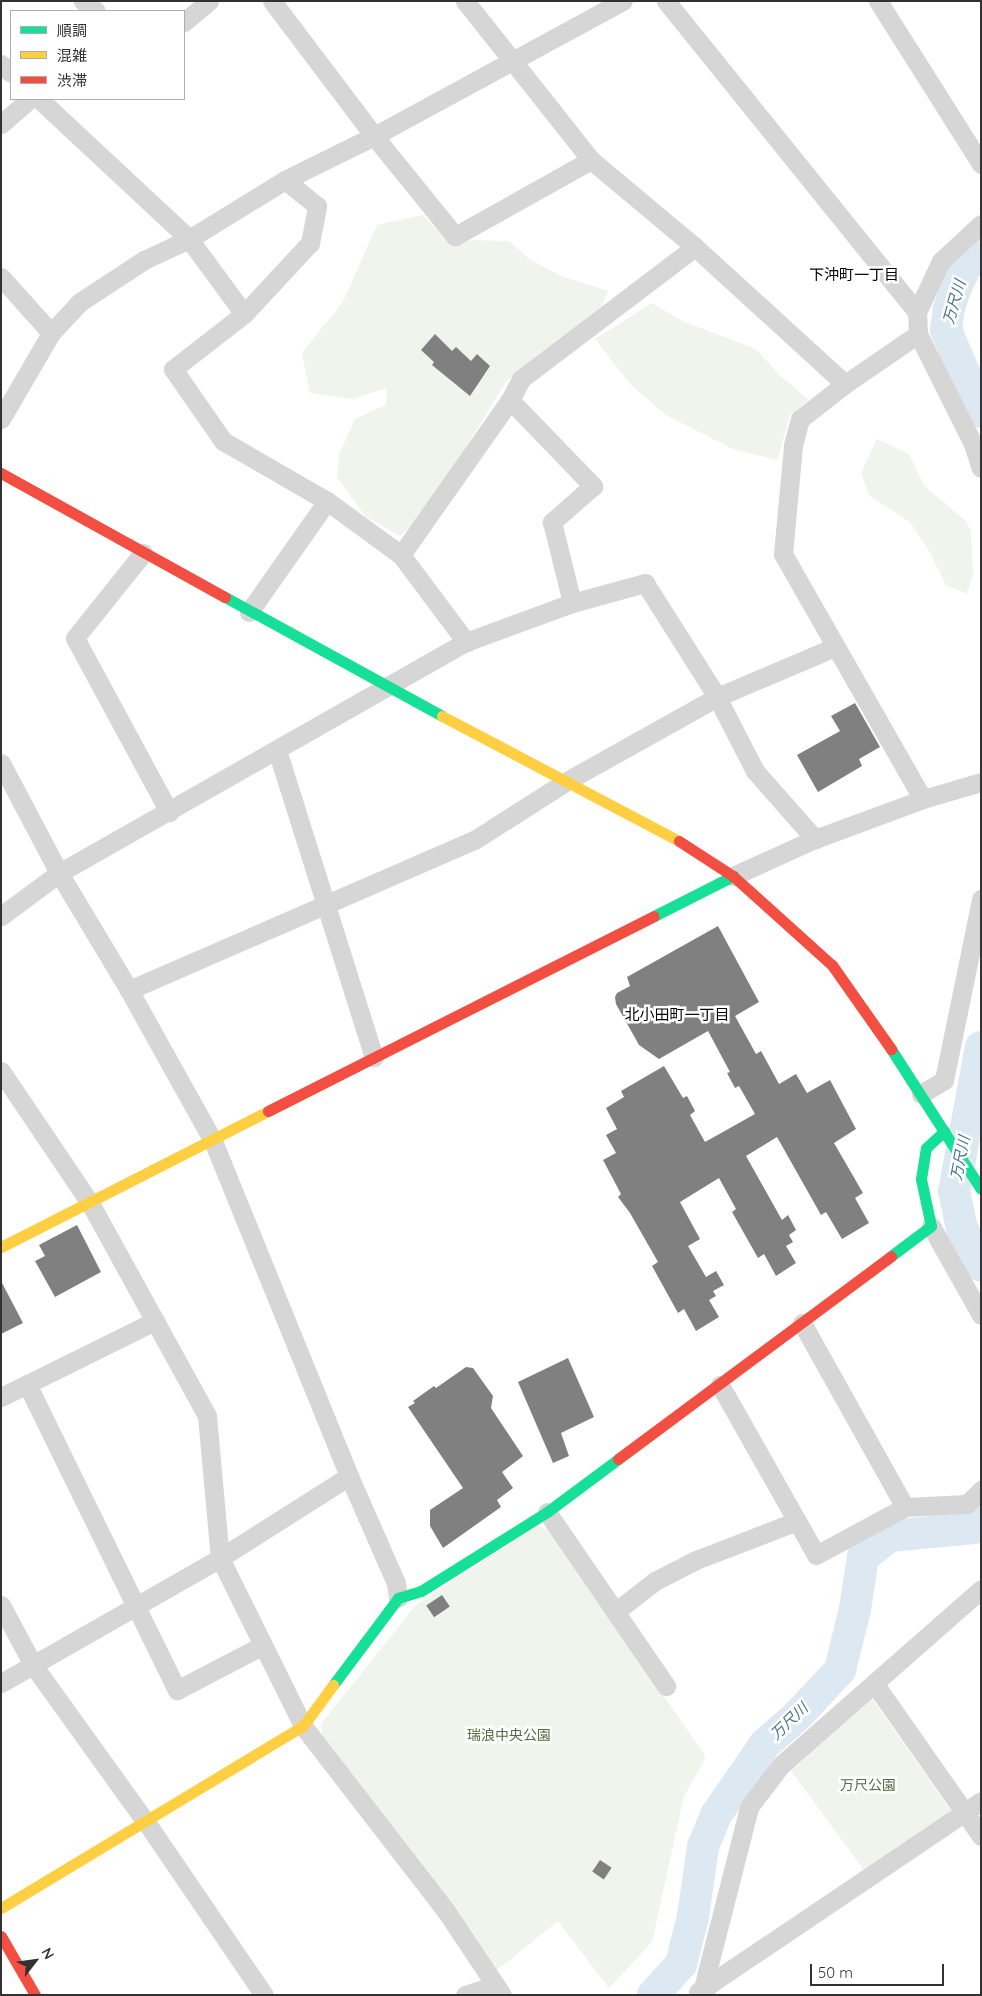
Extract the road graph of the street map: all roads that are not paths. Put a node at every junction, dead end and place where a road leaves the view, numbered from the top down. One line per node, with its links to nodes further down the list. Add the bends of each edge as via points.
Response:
1 (83, 1): 8 (street)
2 (209, 1): 9 (street)
3 (272, 1): 14 (street)
4 (465, 1): 10 (street)
5 (623, 1): 10 (street)
6 (666, 1): 22 (street)
7 (878, 2): 16 (street)
8 (95, 10)
9 (185, 21)
10 (511, 60): 14 (street); 15 (street)
11 (29, 100): 13 (street)
12 (40, 100): 19 (street)
13 (1, 124)
14 (374, 136): 15 (street, via 455,236); 17 (street)
15 (591, 160): 20 (street)
16 (981, 164)
17 (285, 180): 19 (street); 23 (street, via 317,206 310,243)
18 (981, 224): 22 (street, via 941,260)
19 (189, 239): 23 (street); 24 (street, via 144,260 80,302)
20 (695, 247): 26 (street); 27 (street, via 521,379)
21 (1, 277): 24 (street)
22 (917, 312): 25 (street)
23 (244, 314): 31 (street, via 173,369 223,441)
24 (51, 333): 28 (street)
25 (918, 334): 26 (street); 29 (street, via 973,444)
26 (845, 384): 37 (street, via 800,418 793,446 782,554)
27 (510, 400): 33 (street); 34 (street, via 593,486 552,522)
28 (1, 419)
29 (981, 468)
30 (1, 473): 32 (street)
31 (327, 501): 33 (street); 35 (street)
32 (143, 553): 35 (street); 45 (street, via 75,638)
33 (401, 555): 36 (street)
34 (572, 603): 36 (street); 39 (street, via 645,583)
35 (249, 612): 38 (street)
36 (466, 642): 38 (street)
37 (835, 647): 39 (street); 44 (street)
38 (386, 686): 40 (street); 42 (street)
39 (718, 697): 42 (street); 46 (street, via 754,771)
40 (277, 750): 45 (street); 50 (street)
41 (1, 763): 47 (street)
42 (565, 782): 48 (street, via 678,840); 50 (street, via 476,839)
43 (981, 782): 44 (street)
44 (923, 799): 46 (street)
45 (169, 812): 47 (street)
46 (815, 839): 48 (street)
47 (59, 873): 51 (street); 52 (street)
48 (733, 876): 53 (street); 55 (street, via 832,965)
49 (981, 899): 55 (street, via 944,1080)
50 (324, 904): 52 (street); 53 (street)
51 (1, 916)
52 (129, 990): 57 (street)
53 (374, 1057): 57 (street)
54 (1, 1071): 59 (street)
55 (921, 1094): 56 (street)
56 (944, 1131): 58 (street); 60 (street, via 926,1148 921,1179)
57 (213, 1141): 59 (street); 68 (street)
58 (981, 1189)
59 (90, 1203): 61 (street); 63 (street)
60 (931, 1226): 62 (street); 64 (street)
61 (1, 1247)
62 (981, 1314)
63 (155, 1321): 65 (street); 73 (street, via 208,1416)
64 (802, 1322): 66 (street); 70 (street)
65 (26, 1384): 67 (street); 77 (street)
66 (720, 1385): 71 (street); 72 (street)
67 (1, 1397)
68 (349, 1476): 73 (street); 75 (street, via 396,1582)
69 (981, 1490): 70 (street, via 967,1504)
70 (906, 1506): 72 (street, via 816,1555)
71 (546, 1512): 75 (street, via 421,1591); 78 (street)
72 (797, 1521): 78 (street, via 696,1560 655,1581)
73 (220, 1558): 77 (street); 79 (street)
74 (981, 1589): 82 (street)
75 (398, 1598): 84 (street)
76 (1, 1605): 80 (street)
77 (136, 1606): 79 (street, via 177,1690); 80 (street)
78 (615, 1612): 83 (street)
79 (263, 1645): 84 (street)
80 (33, 1665): 81 (street); 87 (street)
81 (1, 1683)
82 (874, 1683): 86 (street); 92 (street, via 780,1765 748,1807)
83 (666, 1686)
84 (303, 1726): 87 (street); 91 (street, via 446,1911)
85 (981, 1801): 86 (street)
86 (964, 1812): 88 (street); 92 (street)
87 (146, 1822): 89 (street); 94 (street)
88 (981, 1836)
89 (1, 1908)
90 (1, 1936): 93 (street)
91 (498, 1990): 95 (street)
92 (701, 1993)
93 (35, 1995)
94 (264, 1995)
95 (465, 1995)

